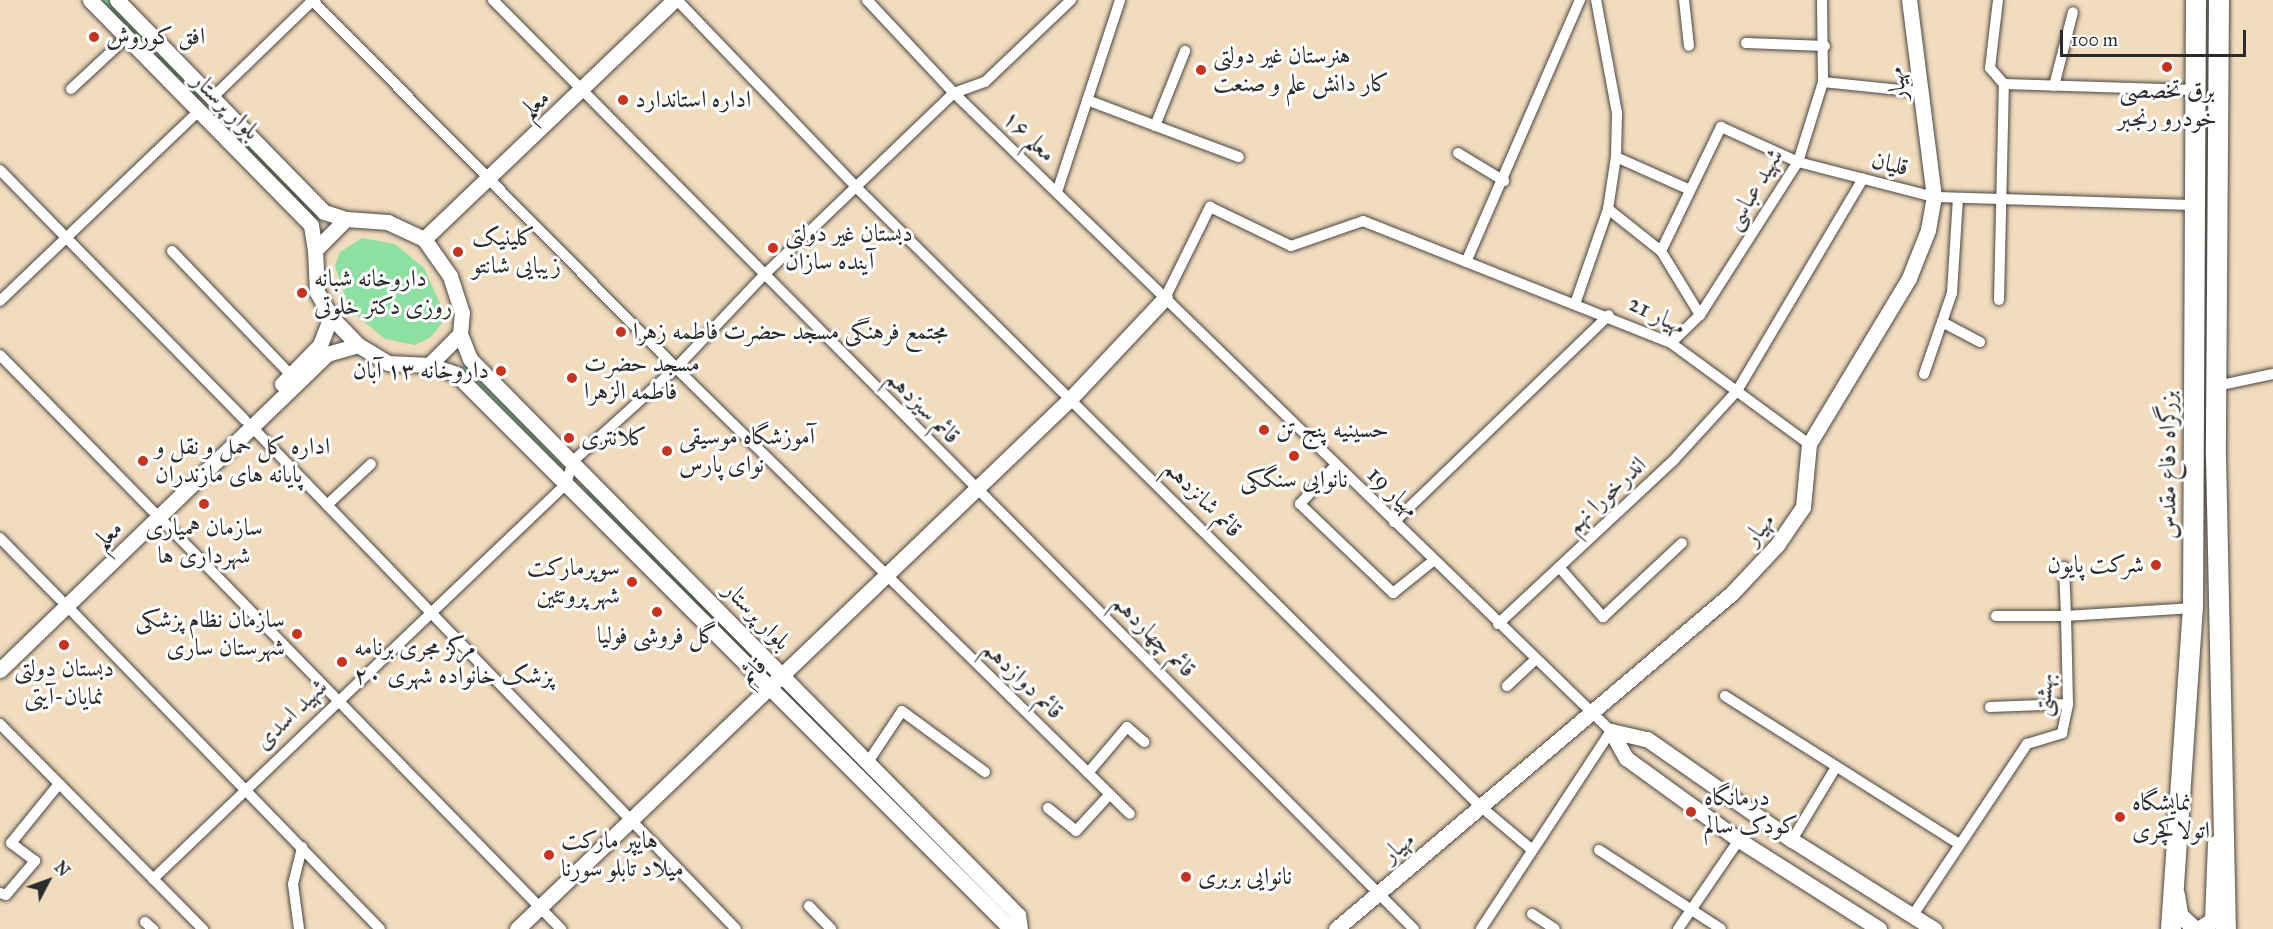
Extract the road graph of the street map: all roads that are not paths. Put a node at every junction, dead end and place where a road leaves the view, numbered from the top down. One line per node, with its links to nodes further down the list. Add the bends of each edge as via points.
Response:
1 (90, 0): 18 (street, بلوار پرستار)
2 (117, 0): 31 (street, بلوار پرستار)
3 (313, 0): 31 (street); 40 (street, قائم دوازدهم)
4 (676, 0): 28 (street, معلم); 43 (street, قائم شانزدهم)
5 (867, 0): 30 (street, معلم ۱۶)
6 (1071, 0): 30 (street, via 986,82)
7 (1120, 0): 32 (street)
8 (1580, 0): 42 (street)
9 (1596, 0): 37 (street, via 1617,113)
10 (1684, 0): 20 (street)
11 (1822, 0): 21 (street, شهید عباسی)
12 (1909, 0): 29 (street, مهیار)
13 (1998, 0): 24 (street, via 1990,68)
14 (2196, 0): 27 (highway, بزرگراه دفاع مقدس)
15 (2218, 0): 77 (highway, بزرگراه دفاع مقدس)
16 (497, 4): 28 (street, قائم سیزدهم)
17 (2073, 12): 25 (street)
18 (127, 38): 26 (street); 33 (street, بلوار پرستار)
19 (1746, 43): 21 (street)
20 (1689, 46)
21 (1825, 46): 23 (street, شهید عباسی)
22 (1185, 51): 34 (street)
23 (1823, 82): 29 (street); 38 (street, شهید عباسی)
24 (2004, 84): 25 (street); 48 (street)
25 (2054, 86): 27 (street)
26 (71, 89)
27 (2195, 90): 49 (highway, بزرگراه دفاع مقدس)
28 (583, 92): 40 (street, معلم); 58 (street, قائم سیزدهم)
29 (1919, 92): 46 (street, مهیار)
30 (954, 93): 43 (street); 45 (street, معلم ۱۶)
31 (213, 98): 33 (street); 51 (street, بلوار پرستار, via 324,212)
32 (1087, 100): 34 (street); 45 (street)
33 (199, 111): 52 (street); 54 (street, بلوار پرستار, via 311,225)
34 (1155, 126): 36 (street)
35 (1458, 153): 42 (street)
36 (1239, 157)
37 (1616, 157): 44 (street); 50 (street)
38 (1798, 162): 41 (street, قلیان); 44 (street, قلیان, via 1721,127); 64 (street, شهید عباسی)
39 (0, 170): 52 (street)
40 (487, 178): 53 (street, معلم); 73 (street, قائم دوازدهم)
41 (1863, 179): 46 (street, قلیان); 78 (street, اندرخورا نهم)
42 (1504, 181): 57 (street)
43 (858, 189): 58 (street); 79 (street, قائم شانزدهم)
44 (1688, 189): 56 (street, قلیان)
45 (1057, 192): 59 (street, معلم ۱۶)
46 (1934, 197): 47 (street, قلیان); 81 (street, مهیار, via 1909,278)
47 (1959, 198): 48 (street, قلیان); 66 (street, via 1952,293)
48 (2003, 199): 49 (street, قلیان); 60 (street)
49 (2194, 205): 97 (highway, بزرگراه دفاع مقدس)
50 (1608, 209): 56 (street); 62 (street)
51 (346, 219): 53 (street, via 388,222); 54 (street)
52 (67, 237): 61 (street); 80 (street)
53 (424, 239): 67 (street, via 458,293)
54 (315, 250): 65 (street, via 317,292)
55 (172, 251): 76 (street)
56 (1661, 251): 64 (street)
57 (1466, 262): 59 (street, مهیار 21, via 1363,221 1292,246 1210,207); 62 (street, مهیار 21)
58 (764, 275): 73 (street); 86 (street, قائم سیزدهم)
59 (1165, 298): 79 (street, قائم); 84 (street, مهیار 19)
60 (1999, 300)
61 (0, 301)
62 (1575, 304): 63 (street, مهیار 21)
63 (1609, 315): 69 (street, مهیار 21); 89 (street)
64 (1700, 315): 69 (street, شهید عباسی)
65 (331, 317): 70 (street); 76 (street, معلم, via 320,345)
66 (1942, 321): 68 (street); 74 (street)
67 (460, 334): 72 (street); 82 (street, بلوار پرستار, via 470,358)
68 (1980, 342)
69 (1671, 343): 78 (street, مهیار 21)
70 (358, 345): 72 (street, via 388,363); 80 (street, معلم, via 327,354)
71 (0, 355): 88 (street)
72 (429, 365): 85 (street, بلوار پرستار, via 456,374)
73 (676, 368): 82 (street); 95 (street, قائم دوازدهم)
74 (1924, 374)
75 (2273, 374): 77 (street)
76 (291, 375): 80 (street, معلم)
77 (2216, 386): 115 (highway, بزرگراه دفاع مقدس)
78 (1737, 391): 81 (street, مهیار 21); 93 (street, اندرخورا نهم, via 1673,461)
79 (1072, 397): 86 (street, قائم); 124 (street, قائم شانزدهم)
80 (248, 424): 87 (street); 88 (street, معلم)
81 (1809, 444): 112 (street, مهیار, via 1803,507 1777,545 1732,593)
82 (573, 461): 85 (street); 105 (street, بلوار پرستار)
83 (371, 464): 87 (street)
84 (1336, 465): 89 (street, مهیار 19); 92 (street, via 1300,504 1393,593)
85 (566, 484): 98 (street, شهید اسدی); 107 (street, بلوار پرستار)
86 (976, 490): 95 (street, قائم); 136 (street, قائم چهاردهم)
87 (327, 505): 98 (street)
88 (156, 514): 96 (street, معلم); 109 (street)
89 (1394, 522): 92 (street, مهیار 19)
90 (0, 538): 96 (street)
91 (1682, 543): 93 (street, via 1603,617)
92 (1433, 561): 101 (street, مهیار 19)
93 (1559, 567): 101 (street, اندرخورا نهم)
94 (2064, 567): 100 (street, بهشتی)
95 (887, 577): 105 (street, قائم); 120 (street, قائم دوازدهم)
96 (63, 602): 102 (street, معلم); 104 (street, معلم); 122 (street)
97 (2193, 608): 100 (street); 135 (highway, بزرگراه دفاع مقدس)
98 (429, 611): 109 (street, شهید اسدی); 127 (street)
99 (1996, 616): 100 (street)
100 (2066, 616): 110 (street, بهشتی)
101 (1498, 624): 103 (street, مهیار 19)
102 (0, 656)
103 (1535, 660): 106 (street); 112 (street, مهیار 19)
104 (0, 670)
105 (782, 674): 107 (street, قائم); 117 (street, بلوار پرستار)
106 (1507, 686)
107 (766, 689): 127 (street, قائم); 150 (street, بلوار پرستار)
108 (1725, 696): 118 (street)
109 (337, 698): 122 (street, شهید اسدی); 138 (street)
110 (2068, 704): 111 (street); 130 (street, بهشتی, via 2062,733 2027,744)
111 (1990, 706)
112 (1592, 716): 114 (street, مهیار 19); 124 (street, مهیار)
113 (0, 724): 121 (street)
114 (1611, 731): 128 (street, via 1626,758); 129 (street, via 1647,739); 132 (street)
115 (2219, 732): 162 (main road, via 2213,921); 163 (highway, بزرگراه دفاع مقدس)
116 (1144, 742): 120 (street, via 1127,727)
117 (868, 762): 119 (street, via 902,711); 151 (street, بلوار پرستار, via 1018,915)
118 (1836, 767): 129 (street); 130 (street)
119 (986, 772)
120 (1088, 773): 123 (street, قائم دوازدهم)
121 (59, 784): 134 (street); 137 (street, via 12,843 35,861 6,895)
122 (243, 790): 131 (street); 134 (street, شهید اسدی)
123 (1110, 794): 125 (street, via 1076,831); 126 (street, قائم دوازدهم)
124 (1480, 806): 132 (street, قائم شانزدهم); 136 (street, مهیار)
125 (1048, 808)
126 (1130, 814)
127 (631, 817): 138 (street, قائم); 148 (street)
128 (1739, 840): 140 (street); 158 (street)
129 (1792, 840): 142 (street)
130 (1959, 844): 142 (street, بهشتی)
131 (302, 847): 144 (street, via 292,884); 145 (street)
132 (1530, 849): 154 (street)
133 (1599, 849): 140 (street)
134 (153, 879): 143 (street)
135 (2175, 879): 160 (highway, بزرگراه دفاع مقدس); 161 (main road, via 2180,915)
136 (1380, 891): 152 (street, مهیار); 153 (street, قائم چهاردهم)
137 (0, 893)
138 (539, 906): 146 (street, قائم); 147 (street)
139 (809, 906): 149 (street)
140 (1691, 910): 156 (street); 157 (street)
141 (1532, 914): 155 (street)
142 (1913, 915): 159 (street)
143 (203, 929)
144 (299, 929)
145 (380, 929)
146 (517, 929)
147 (561, 929)
148 (736, 929)
149 (831, 929)
150 (1011, 929)
151 (1020, 929)
152 (1336, 929)
153 (1414, 929)
154 (1481, 929)
155 (1555, 929)
156 (1678, 929)
157 (1721, 929)
158 (1879, 929)
159 (1934, 929)
160 (2171, 929)
161 (2196, 929)
162 (2200, 929)
163 (2226, 929)

